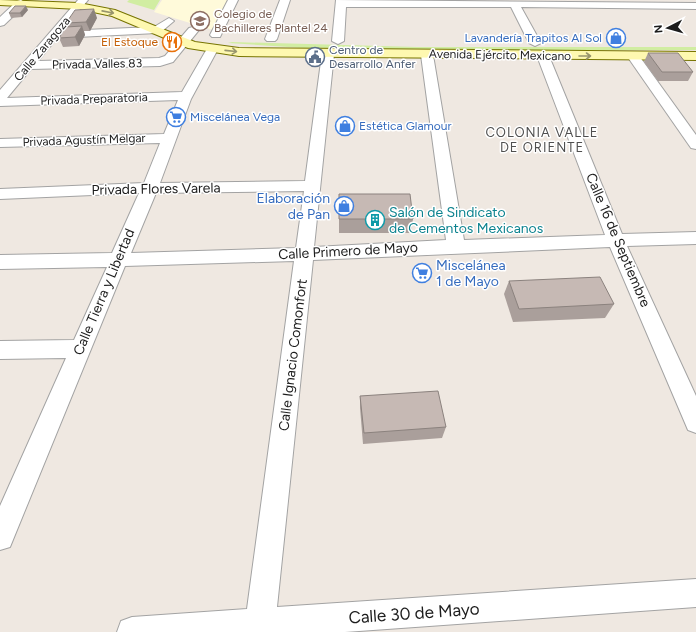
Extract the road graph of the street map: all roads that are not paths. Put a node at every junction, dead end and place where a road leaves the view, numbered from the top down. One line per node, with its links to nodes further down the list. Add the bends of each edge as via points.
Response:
1 (102, 0): 13 (main road, Avenida Ejército Mexicano)
2 (233, 0): 23 (street, Calle Tierra y Libertad)
3 (285, 0): 20 (street)
4 (0, 2): 8 (main road, Avenida Ejército Mexicano)
5 (341, 2): 6 (street); 25 (street, Calle Ignacio Comonfort)
6 (472, 2): 11 (street)
7 (549, 2): 10 (street); 11 (street)
8 (21, 3): 9 (main road, Avenida Ejército Mexicano); 14 (street)
9 (81, 3): 15 (main road, Avenida Ejército Mexicano, one-way to 15); 17 (street, Calle Zaragoza)
10 (626, 3): 12 (street)
11 (515, 4): 26 (street, Calle 16 de Septiembre)
12 (696, 6)
13 (169, 21): 15 (street); 16 (main road, Avenida Ejército Mexicano)
14 (0, 23)
15 (157, 30): 17 (street); 22 (main road, Avenida Ejército Mexicano)
16 (193, 30): 22 (street); 23 (main road, Avenida Ejército Mexicano)
17 (54, 35): 30 (street, Calle Zaragoza)
18 (229, 36): 23 (main road, Avenida Ejército Mexicano)
19 (257, 38): 20 (main road)
20 (271, 39): 21 (main road)
21 (286, 39)
22 (182, 41): 23 (main road, Avenida Ejército Mexicano, via 192,46); 30 (street, Privada Valles 83, via 175,53 160,62)
23 (214, 42): 25 (main road, Avenida Ejército Mexicano, one-way to 25, via 262,53); 31 (street, Calle Tierra y Libertad)
24 (519, 42): 26 (main road, Avenida Ejército Mexicano)
25 (330, 45): 27 (main road, Avenida Ejército Mexicano); 37 (street, Calle Ignacio Comonfort)
26 (542, 47): 27 (main road, Avenida Ejército Mexicano); 28 (main road, Avenida Ejército Mexicano, one-way to 28); 41 (street, Calle 16 de Septiembre)
27 (430, 48): 42 (street)
28 (632, 56): 29 (main road, Avenida Ejército Mexicano); 36 (street)
29 (696, 56)
30 (29, 65): 32 (street, Calle Zaragoza)
31 (188, 96): 33 (street, Privada Preparatoria); 34 (street, Calle Tierra y Libertad)
32 (0, 98)
33 (0, 102)
34 (169, 138): 35 (street, Privada Agustín Melgar); 38 (street, Calle Tierra y Libertad)
35 (0, 143)
36 (696, 145)
37 (313, 186): 38 (street, Privada Flores Varela); 43 (street, Calle Ignacio Comonfort)
38 (150, 188): 39 (street, Privada Flores Varela); 44 (street, Calle Tierra y Libertad)
39 (0, 194)
40 (696, 238): 41 (street, Calle Primero de Mayo)
41 (616, 241): 42 (street, Calle Primero de Mayo); 48 (street, Calle 16 de Septiembre)
42 (456, 246): 43 (street, Calle Primero de Mayo)
43 (306, 253): 44 (street, Calle Primero de Mayo, via 218,258); 51 (street, Calle Ignacio Comonfort)
44 (118, 259): 45 (street, Calle Primero de Mayo); 46 (street, Calle Tierra y Libertad)
45 (0, 262)
46 (80, 349): 47 (street); 49 (street, Calle Tierra y Libertad)
47 (0, 350)
48 (696, 422)
49 (0, 537)
50 (696, 593): 51 (street, Calle 30 de Mayo)
51 (260, 628): 52 (street, Calle 30 de Mayo)
52 (132, 632)

